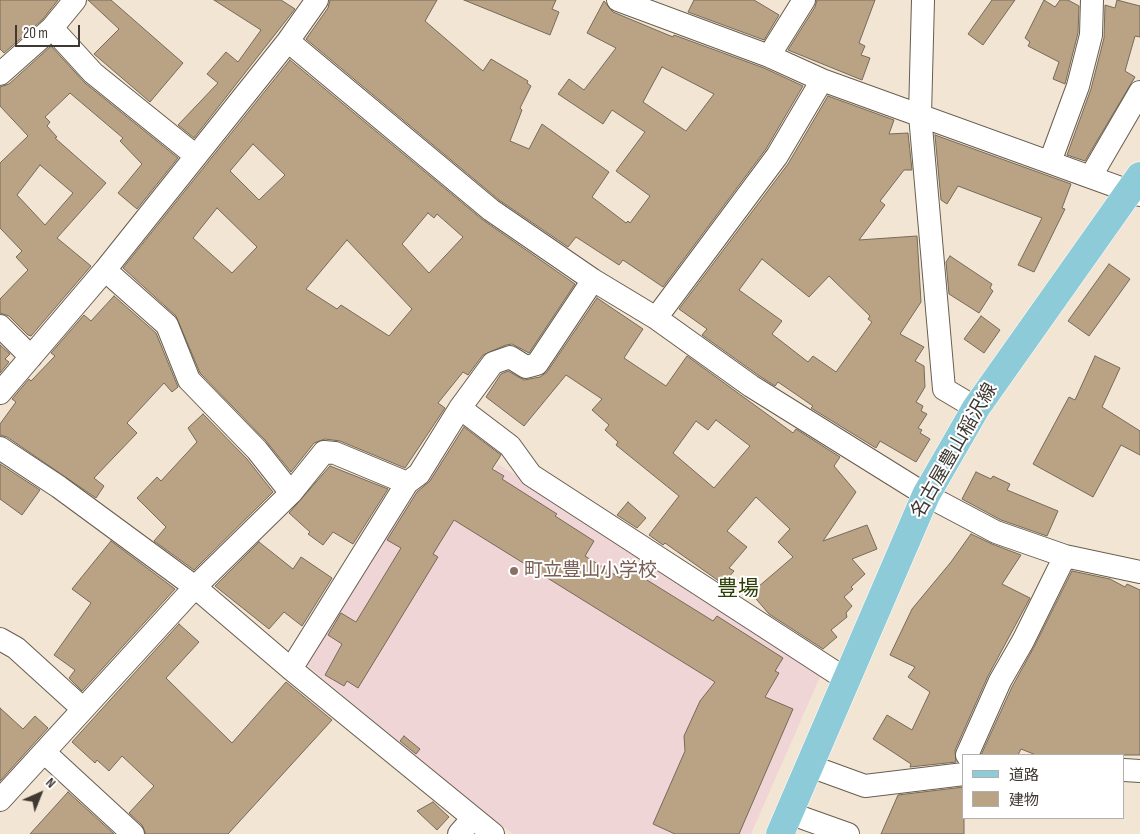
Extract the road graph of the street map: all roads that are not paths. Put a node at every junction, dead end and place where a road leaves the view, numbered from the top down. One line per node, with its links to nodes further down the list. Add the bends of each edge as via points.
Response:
1 (74, 0): 7 (street)
2 (317, 0): 8 (street)
3 (618, 0): 9 (street)
4 (804, 0): 9 (street)
5 (923, 0): 13 (street)
6 (1092, 0): 15 (street, via 1091,35 1078,86)
7 (52, 28): 10 (street); 14 (street, via 92,73)
8 (288, 41): 14 (street); 19 (street, via 490,210)
9 (768, 56): 11 (street)
10 (0, 74)
11 (822, 80): 13 (street); 20 (street, via 778,156)
12 (1140, 92): 16 (street)
13 (920, 115): 15 (street); 25 (street, via 944,389)
14 (196, 156): 18 (street)
15 (1050, 162): 16 (street)
16 (1091, 176): 17 (street)
17 (1136, 187): 25 (main road, 名古屋豊山稲沢線)
18 (105, 270): 22 (street); 28 (street, via 167,325 189,380 257,450)
19 (593, 280): 20 (street); 24 (street, via 536,364 526,367 510,357 493,363)
20 (656, 318): 29 (street, via 751,386)
21 (0, 326): 22 (street)
22 (31, 357): 23 (street)
23 (0, 393)
24 (460, 408): 27 (street, via 419,474); 35 (street, via 510,446 531,475)
25 (976, 408): 29 (main road, 名古屋豊山稲沢線)
26 (0, 448): 32 (street)
27 (407, 483): 28 (street, via 336,453 324,452); 34 (street)
28 (291, 493): 32 (street)
29 (926, 495): 30 (street, via 996,532); 35 (main road, 名古屋豊山稲沢線)
30 (1065, 556): 31 (street); 38 (street, via 1000,681)
31 (1140, 572)
32 (195, 587): 34 (street); 36 (street)
33 (0, 638): 36 (street, via 16,648)
34 (291, 669): 45 (street)
35 (847, 680): 39 (main road, 名古屋豊山稲沢線)
36 (82, 708): 37 (street)
37 (44, 752): 43 (street); 46 (street)
38 (969, 754)
39 (810, 766): 40 (street, via 866,786); 44 (main road, 名古屋豊山稲沢線)
40 (962, 767)
41 (1125, 770): 42 (street)
42 (1140, 771)
43 (0, 800)
44 (784, 823): 48 (street)
45 (466, 826): 47 (street)
46 (133, 834)
47 (493, 834)
48 (848, 834)

